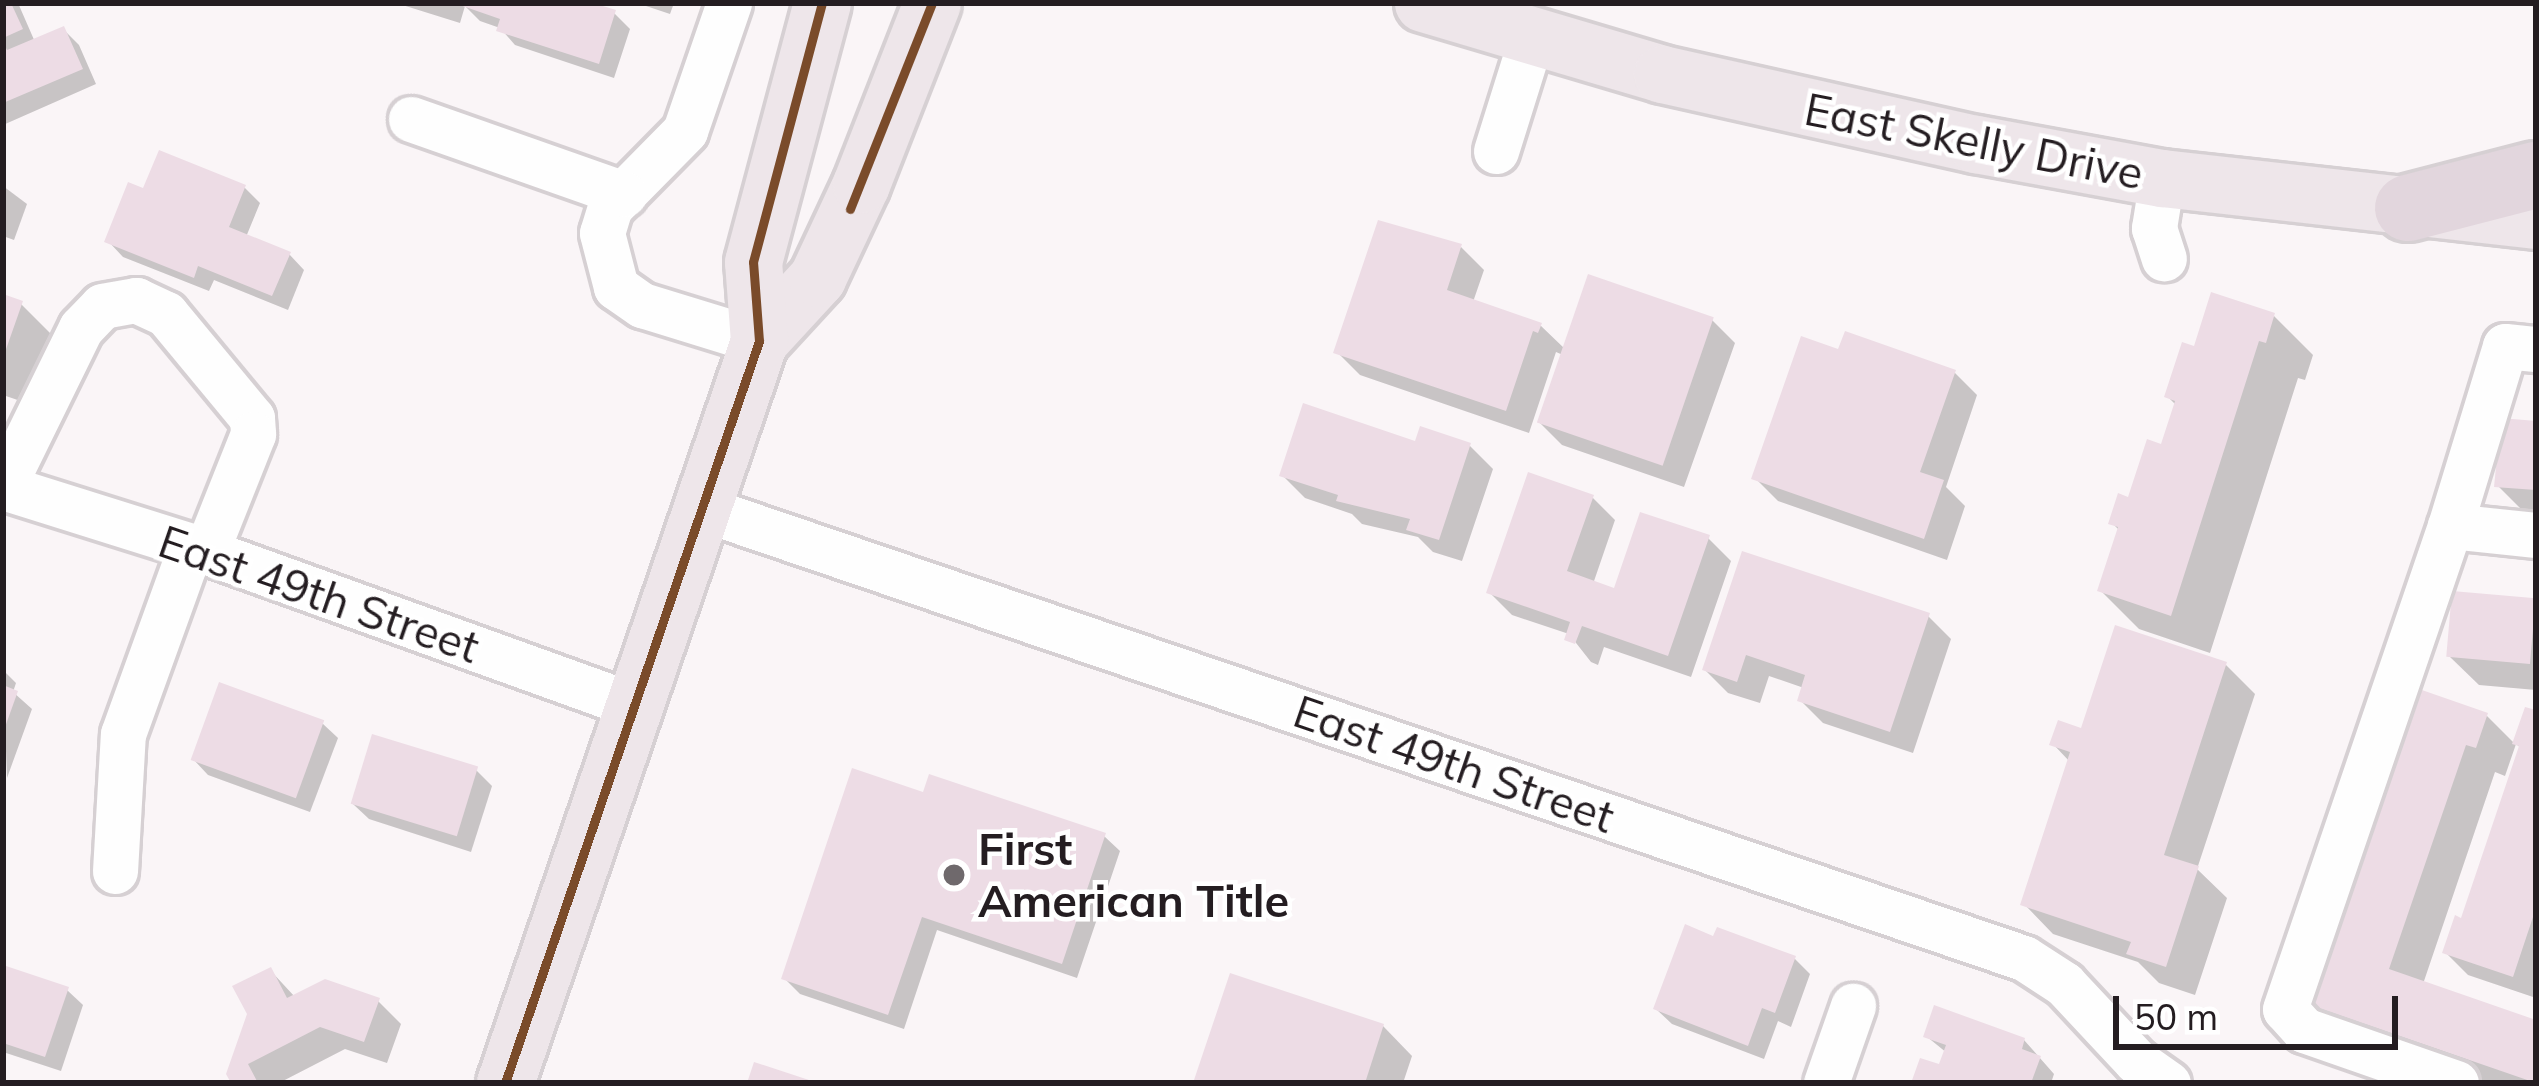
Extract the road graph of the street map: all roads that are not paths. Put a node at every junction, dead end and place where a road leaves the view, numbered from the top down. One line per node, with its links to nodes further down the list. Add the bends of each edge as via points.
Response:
1 (730, 3): 10 (street, via 685,131)
2 (822, 3): 14 (main road, via 752,262)
3 (932, 3): 14 (main road, via 817,278)
4 (1423, 3): 5 (main road, East Skelly Drive)
5 (1532, 36): 7 (street); 9 (main road, East Skelly Drive, via 1807,109)
6 (411, 119): 10 (street)
7 (1496, 151)
8 (2536, 175): 11 (highway)
9 (2162, 178): 11 (main road, East Skelly Drive); 13 (street, via 2154,228)
10 (624, 194): 14 (street, via 602,233 616,286 642,305)
11 (2408, 208): 12 (main road, East Skelly Drive)
12 (2536, 220)
13 (2164, 258)
14 (759, 341): 17 (main road)
15 (2536, 350): 18 (street, via 2505,346)
16 (3, 487): 20 (street, East 49th Street); 20 (street, via 81,328 102,306 136,300 166,314 252,418 253,434)
17 (701, 508): 21 (main road); 26 (street, East 49th Street, via 2024,958 2064,984 2136,1061)
18 (2450, 526): 19 (street); 27 (street, via 2284,1009 2304,1030)
19 (2536, 535)
20 (198, 549): 21 (street, East 49th Street); 22 (street, via 123,734)
21 (634, 705): 24 (main road)
22 (115, 871)
23 (1853, 1006): 25 (street)
24 (505, 1083)
25 (1826, 1083)
26 (2168, 1083)
27 (2456, 1083)

